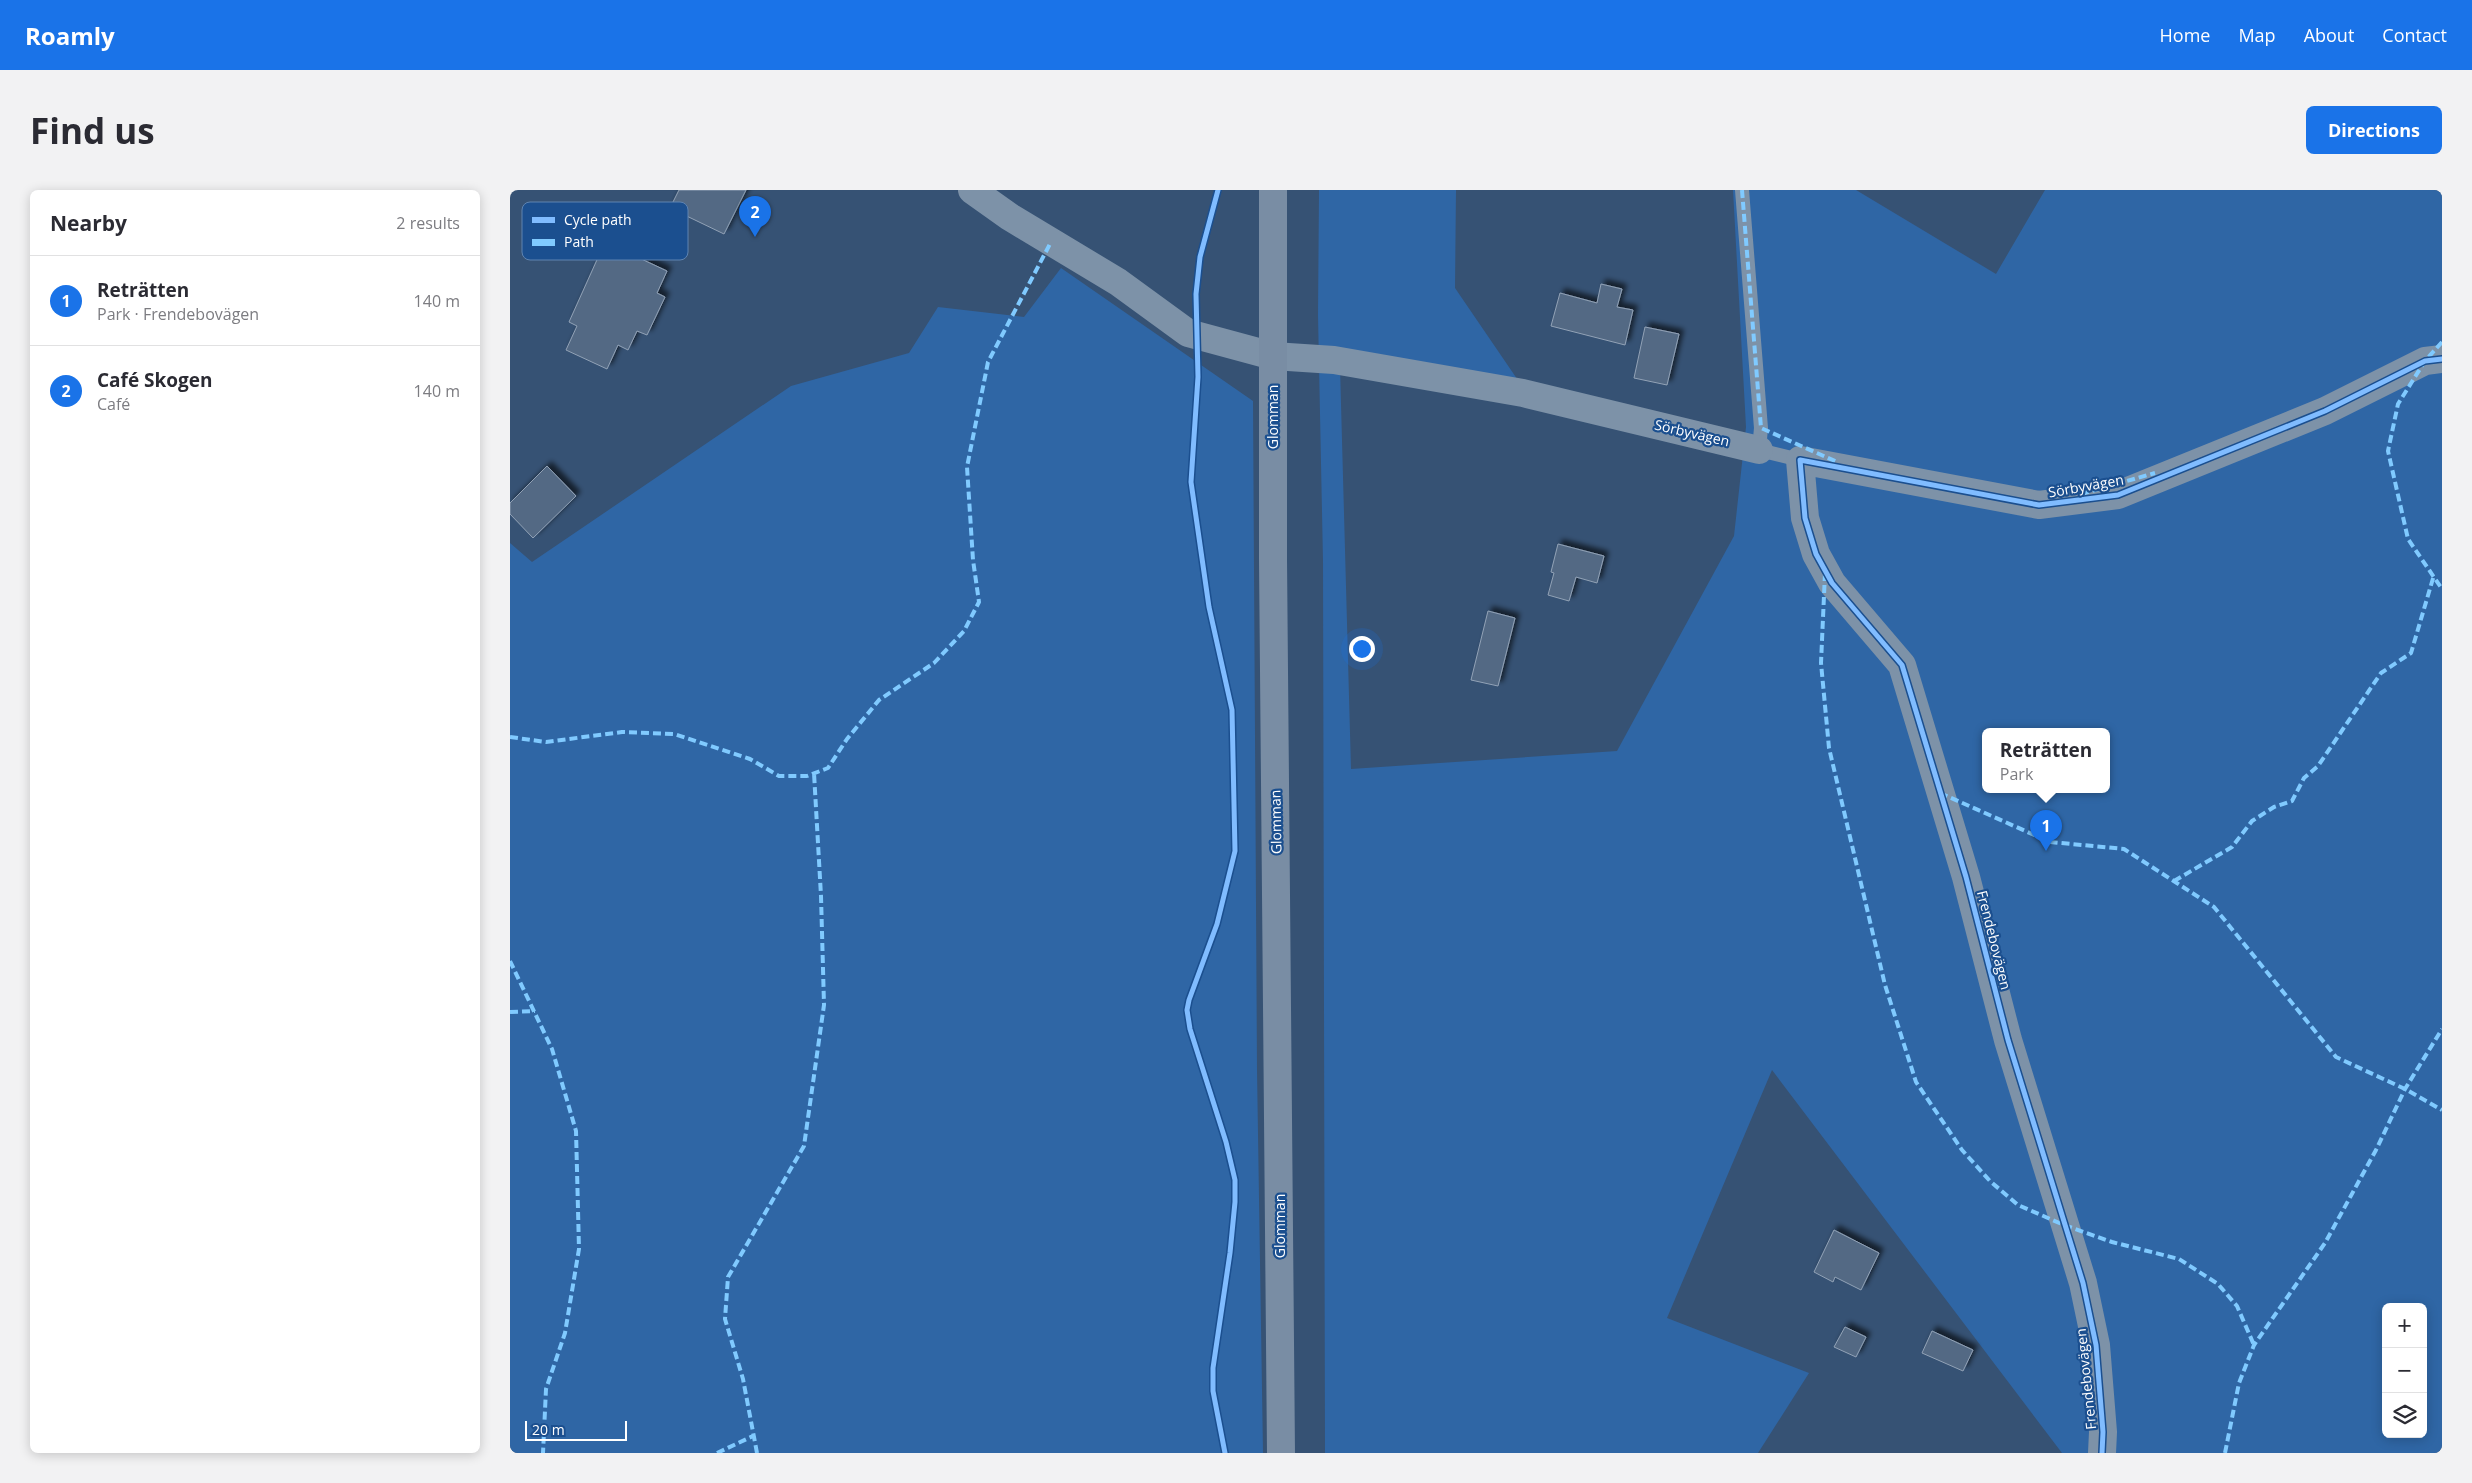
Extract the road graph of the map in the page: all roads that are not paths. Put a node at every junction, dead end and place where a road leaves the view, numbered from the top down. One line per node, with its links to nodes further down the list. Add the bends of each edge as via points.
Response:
1 (972, 190): 4 (street, Sörbyvägen, via 1010,217 1118,282 1188,333)
2 (1273, 190): 4 (main road, Glomman)
3 (1742, 190): 6 (lane, via 1761,428)
4 (1273, 356): 6 (street, Sörbyvägen, via 1334,360 1522,393); 8 (main road, Glomman)
5 (2442, 358): 7 (street, Sörbyvägen, via 2425,361 2325,412 2118,495 2039,505)
6 (1760, 450): 7 (lane, Sörbyvägen)
7 (1800, 460): 9 (street, Frendebovägen, via 1805,518 1816,554 1832,583 1902,665 1966,877 2008,1040 2083,1283 2096,1345)
8 (1281, 1453)
9 (2102, 1453)

